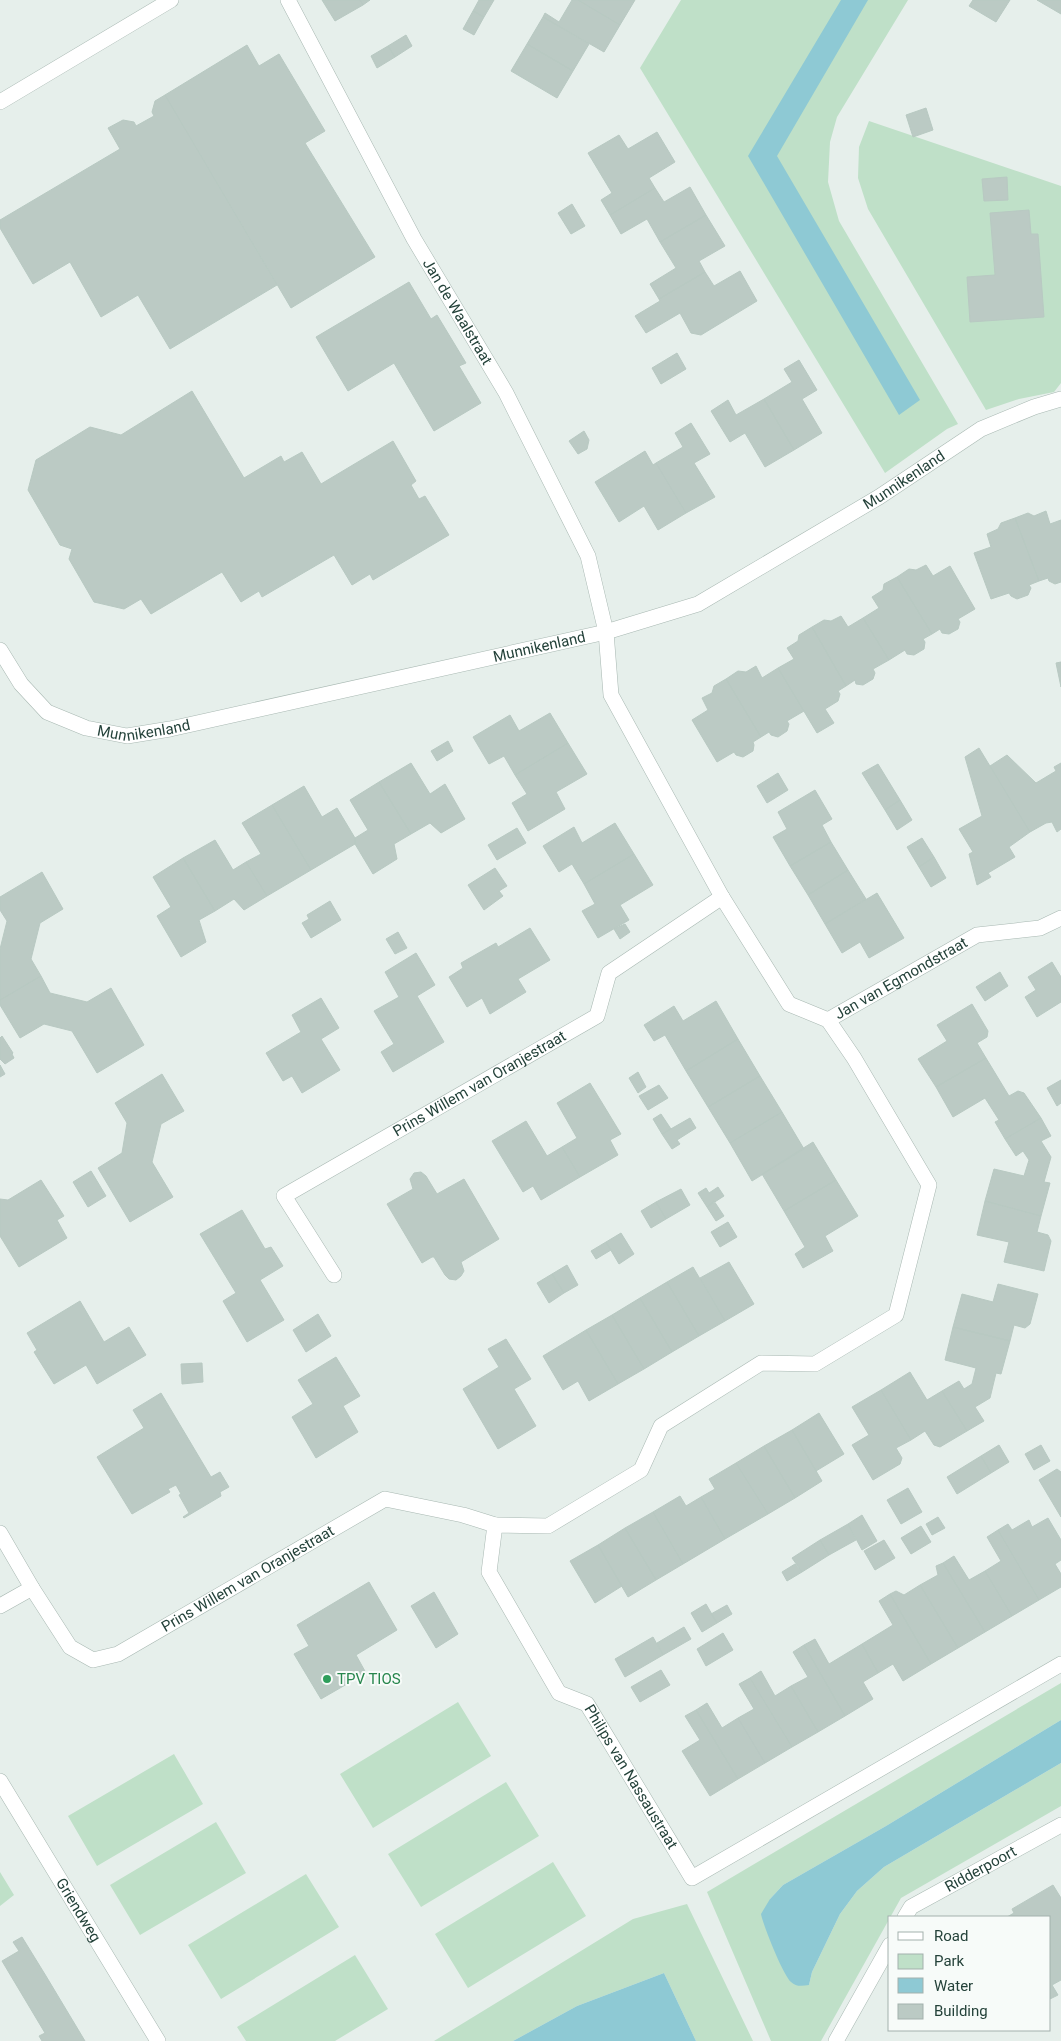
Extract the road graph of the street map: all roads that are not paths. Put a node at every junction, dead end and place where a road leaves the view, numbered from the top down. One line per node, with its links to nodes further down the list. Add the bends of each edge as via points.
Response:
1 (171, 0): 3 (street)
2 (288, 0): 5 (street, Jan de Waalstraat, via 414,239 506,393 565,510 588,556)
3 (0, 102)
4 (1061, 400): 5 (street, Munnikenland, via 1034,407 981,429 879,497 698,604)
5 (606, 632): 6 (street, Munnikenland, via 127,736 86,728 47,712 21,684); 7 (street, via 611,695)
6 (0, 650)
7 (722, 897): 9 (street, via 789,1004); 10 (street, Prins Willem van Oranjestraat, via 609,973 597,1016 284,1196)
8 (1061, 918): 9 (street, Jan van Egmondstraat, via 1040,928 976,935)
9 (828, 1020): 11 (street, via 929,1185 896,1315 815,1364 761,1363 662,1426 641,1470 548,1526)
10 (334, 1275)
11 (495, 1525): 13 (street, Prins Willem van Oranjestraat, via 385,1499 118,1654 93,1660 70,1647); 15 (street, Philips van Nassaustraat, via 489,1572 559,1693 587,1704 692,1878)
12 (0, 1533): 13 (street, Prins Willem van Oranjestraat)
13 (32, 1588): 14 (street)
14 (0, 1606)
15 (1061, 1664)
16 (0, 1780): 20 (street, Griendweg)
17 (1061, 1825): 18 (street, Ridderpoort, via 911,1907)
18 (906, 1916)
19 (888, 1949): 21 (street)
20 (158, 2041)
21 (836, 2041)

